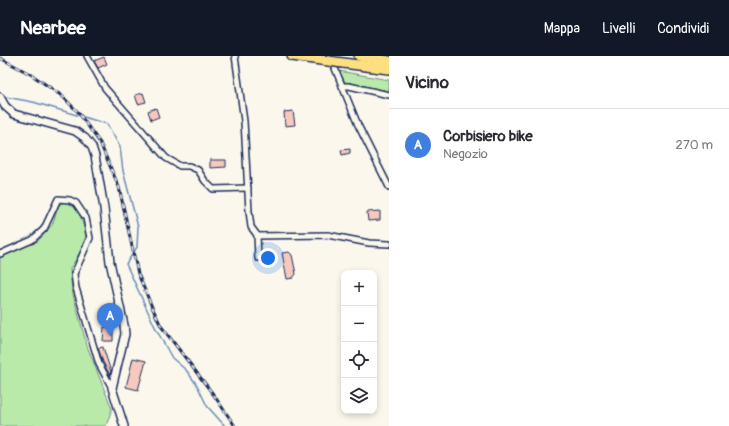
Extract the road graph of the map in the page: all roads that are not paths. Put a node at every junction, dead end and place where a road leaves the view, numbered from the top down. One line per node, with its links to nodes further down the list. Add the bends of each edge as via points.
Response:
1 (87, 56): 14 (street, via 105,88 166,158 180,166 198,170 213,189)
2 (235, 56): 14 (street, via 244,121)
3 (292, 56): 9 (highway, bridge)
4 (330, 56): 10 (street)
5 (359, 56): 8 (highway)
6 (383, 56): 7 (highway)
7 (389, 57)
8 (389, 60)
9 (389, 70)
10 (342, 86): 11 (street); 13 (street, via 358,126)
11 (389, 94)
12 (0, 97): 19 (main road, via 10,112 75,131 92,147 104,208 110,262 125,334)
13 (389, 187)
14 (248, 188): 15 (street, via 251,227)
15 (257, 236): 16 (street, via 328,235); 18 (street)
16 (389, 244)
17 (0, 254): 19 (street, via 32,240 44,229 58,199 76,203 86,218 90,238 74,274 76,288 99,364)
18 (258, 258)
19 (112, 388): 20 (main road)
20 (124, 426)

